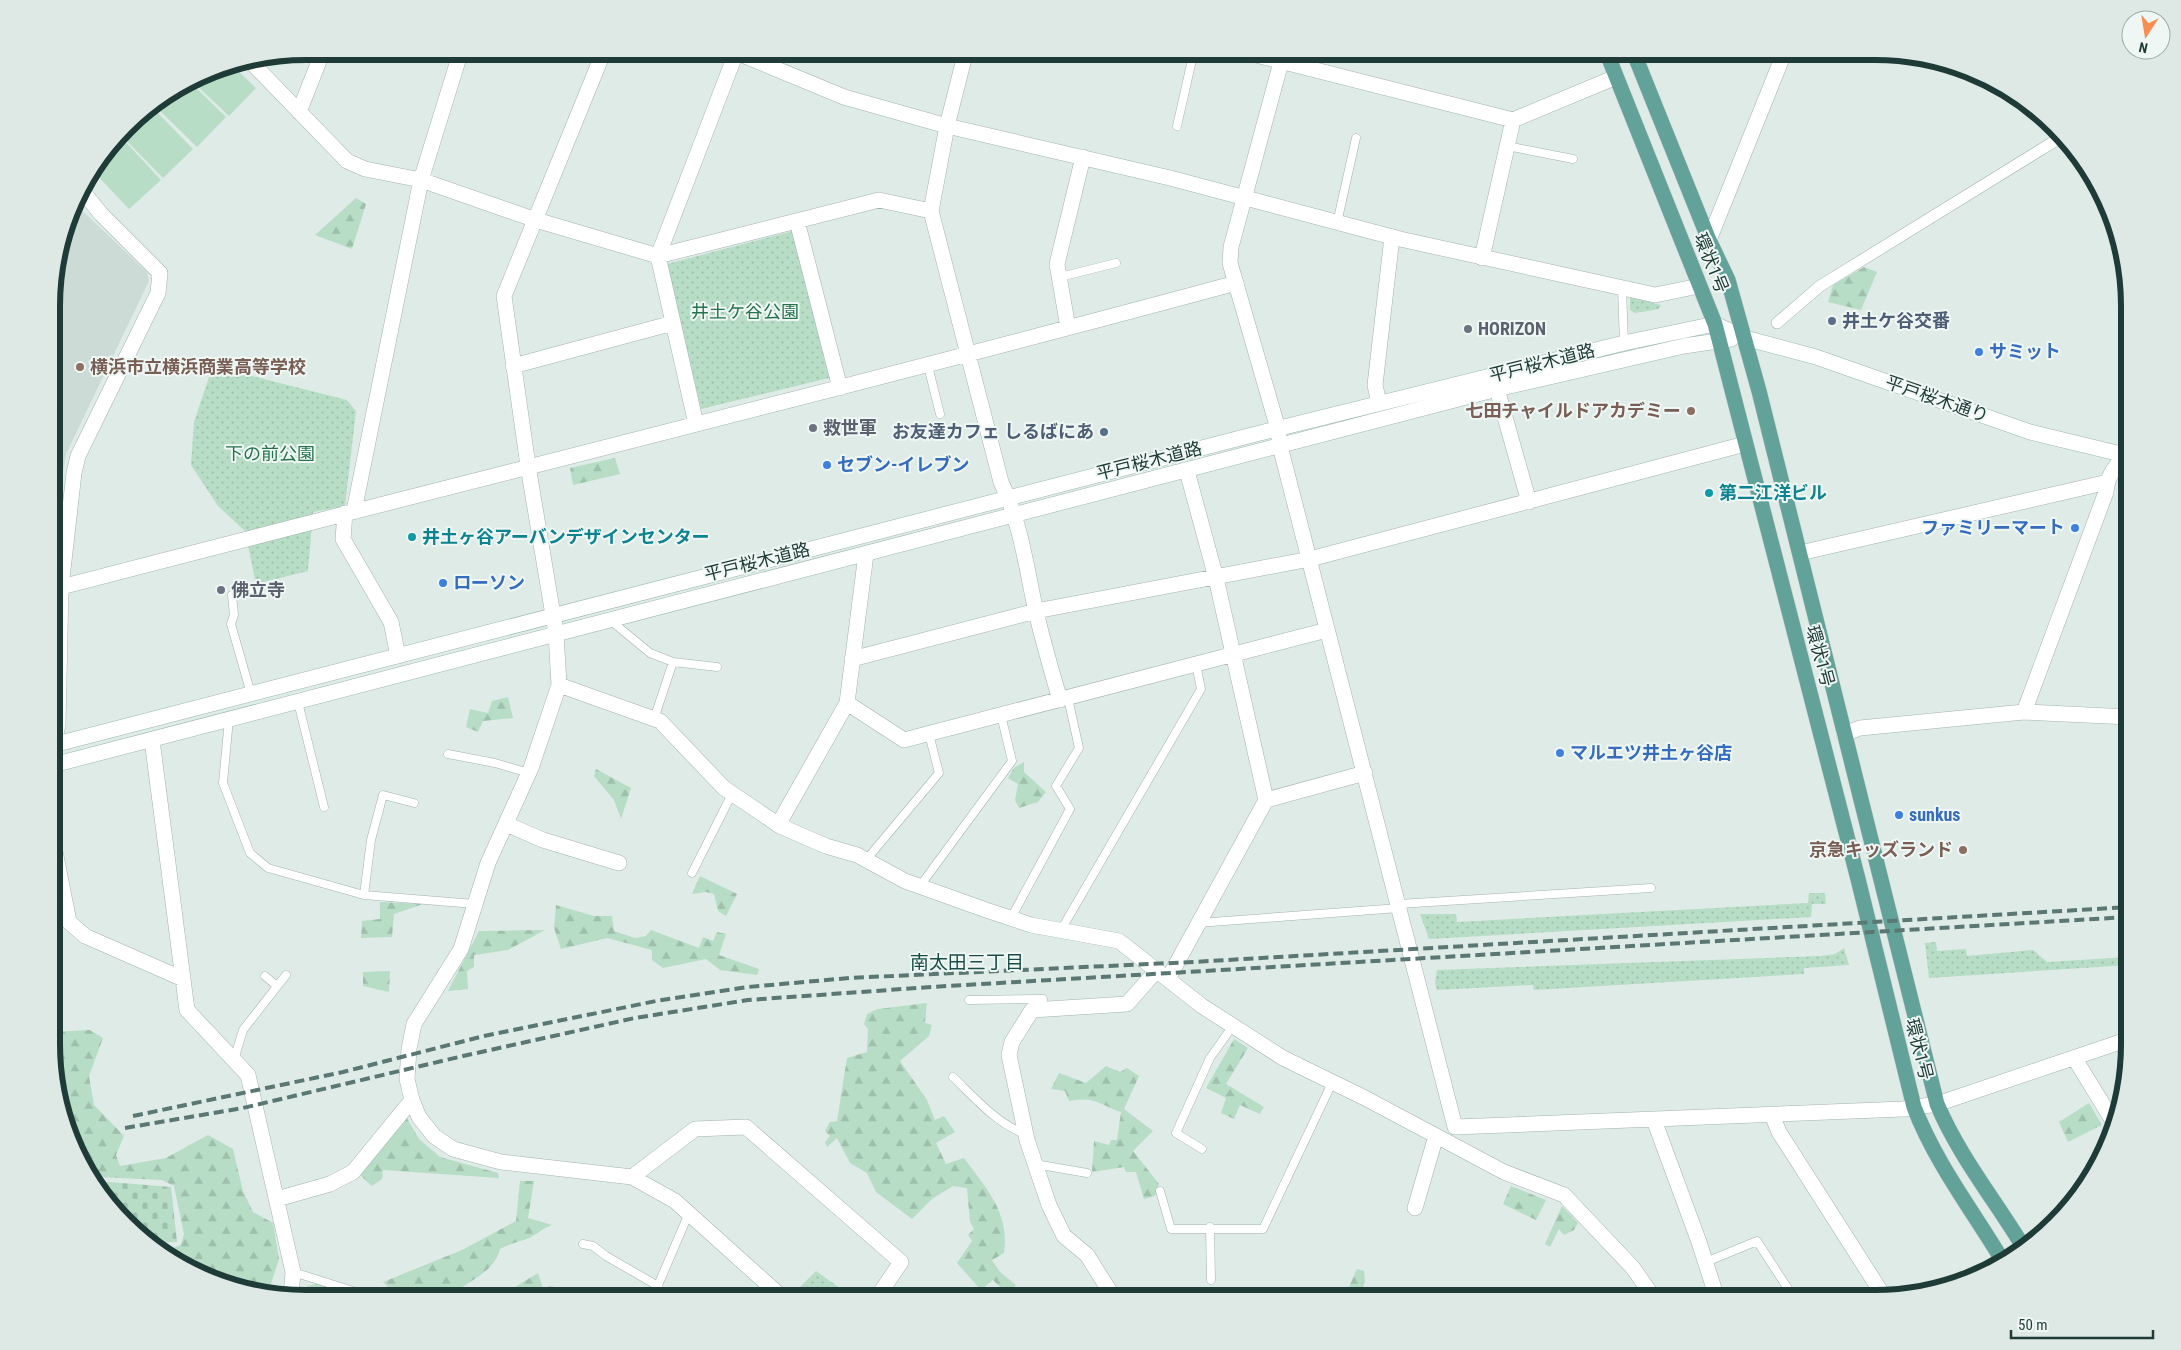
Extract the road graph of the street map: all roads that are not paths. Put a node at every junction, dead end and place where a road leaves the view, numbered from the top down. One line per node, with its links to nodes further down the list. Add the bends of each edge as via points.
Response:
1 (319, 60): 15 (street)
2 (458, 60): 24 (street)
3 (600, 60): 28 (street)
4 (731, 60): 33 (street)
5 (754, 60): 17 (street, via 844,97)
6 (964, 60): 17 (street)
7 (1192, 60): 18 (lane)
8 (1282, 60): 26 (street)
9 (1297, 60): 16 (street)
10 (1610, 60): 14 (main road, 環状1号)
11 (1637, 60): 32 (main road, 環状1号)
12 (1781, 60): 32 (street)
13 (255, 66): 15 (street)
14 (1616, 76): 16 (street); 38 (main road, 環状1号)
15 (299, 112): 24 (street, via 347,161 365,169)
16 (1513, 120): 21 (street)
17 (948, 126): 22 (street); 27 (street)
18 (1177, 126)
19 (1356, 138): 30 (lane)
20 (2056, 140): 41 (street, via 1820,286)
21 (1507, 146): 23 (lane); 34 (street)
22 (1082, 157): 26 (street); 36 (street, via 1057,264)
23 (1573, 159)
24 (421, 180): 28 (street); 65 (street)
25 (86, 195): 71 (street, via 160,273 158,293 78,456)
26 (1244, 198): 30 (street); 37 (street, via 1231,248 1230,263)
27 (931, 211): 29 (street, via 879,200); 47 (street)
28 (536, 220): 33 (street); 48 (street, via 504,296)
29 (797, 221): 33 (street); 50 (street)
30 (1337, 223): 31 (street)
31 (1392, 237): 34 (street); 52 (street, via 1375,385)
32 (1709, 240): 44 (main road, 環状1号, via 1728,280)
33 (658, 256): 40 (street)
34 (1482, 258): 39 (street)
35 (1116, 263): 36 (lane)
36 (1060, 277): 43 (street)
37 (1236, 283): 43 (street); 55 (street)
38 (1699, 286): 39 (street, via 1655,296); 42 (main road, 環状1号)
39 (1622, 288): 46 (lane)
40 (672, 323): 48 (street); 54 (street)
41 (1777, 323)
42 (1715, 324): 44 (street); 45 (main road, 環状1号); 46 (street, 平戸桜木道路)
43 (1068, 328): 47 (street)
44 (1745, 338): 45 (street, 平戸桜木道路); 58 (street, 平戸桜木通り, via 1816,357 2030,432); 67 (main road, 環状1号)
45 (1718, 339): 51 (street, 平戸桜木道路); 56 (main road, 環状1号)
46 (1624, 343): 52 (street, 平戸桜木道路)
47 (967, 356): 49 (street); 63 (street, via 1001,482)
48 (513, 366): 60 (street)
49 (928, 366): 50 (street); 53 (lane)
50 (840, 388): 54 (street)
51 (1497, 389): 57 (street, 平戸桜木道路); 64 (street)
52 (1379, 403): 55 (street, 平戸桜木道路)
53 (940, 414)
54 (696, 424): 60 (street)
55 (1278, 429): 57 (street); 63 (street, 平戸桜木道路)
56 (1745, 444): 64 (street); 136 (main road, 環状1号)
57 (1280, 446): 61 (street, 平戸桜木道路); 69 (street)
58 (2121, 450)
59 (2121, 460): 62 (street, via 2108,476)
60 (528, 466): 65 (street); 74 (street)
61 (1187, 471): 66 (street, 平戸桜木道路); 70 (street)
62 (2108, 482): 67 (street); 90 (street)
63 (1009, 498): 66 (street); 74 (street, 平戸桜木道路)
64 (1529, 502): 69 (street)
65 (350, 512): 71 (street); 80 (street, via 344,539 391,622)
66 (1014, 514): 68 (street, 平戸桜木道路); 73 (street)
67 (1800, 553): 96 (main road, 環状1号)
68 (866, 554): 75 (street, 平戸桜木道路); 81 (street)
69 (1310, 559): 70 (street); 76 (street)
70 (1216, 578): 73 (street); 79 (street)
71 (61, 587): 77 (street)
72 (251, 592): 86 (lane, via 232,595 234,616 231,624)
73 (1036, 611): 81 (street); 87 (street)
74 (554, 616): 78 (street); 80 (street, 平戸桜木道路)
75 (610, 620): 78 (street, 平戸桜木道路); 82 (lane, via 650,653)
76 (1327, 630): 79 (street); 102 (street)
77 (60, 633)
78 (556, 633): 85 (street); 88 (street, 平戸桜木道路)
79 (1234, 654): 83 (street); 104 (street)
80 (398, 656): 86 (street, 平戸桜木道路)
81 (852, 659): 89 (street)
82 (673, 662): 84 (lane); 94 (lane)
83 (1196, 664): 87 (street); 120 (lane, via 1201,689)
84 (717, 667)
85 (559, 685): 94 (street); 101 (street)
86 (251, 694): 98 (street, 平戸桜木道路)
87 (1064, 699): 91 (street); 118 (lane, via 1079,748 1056,786 1070,809)
88 (298, 702): 93 (street, 平戸桜木道路); 106 (lane)
89 (847, 703): 95 (street, via 904,740); 108 (street)
90 (2024, 712): 92 (street); 96 (street, via 1860,728)
91 (1001, 715): 95 (street); 113 (lane, via 1012,761)
92 (2121, 717)
93 (229, 719): 97 (street, 平戸桜木道路); 115 (lane, via 223,783 250,853 268,868)
94 (654, 719): 103 (street, via 660,721)
95 (929, 734): 109 (lane, via 939,773)
96 (1844, 734): 135 (main road, 環状1号)
97 (152, 740): 100 (street, 平戸桜木道路); 124 (street)
98 (60, 743)
99 (448, 754): 101 (lane)
100 (60, 763)
101 (529, 773): 107 (street)
102 (1365, 774): 104 (street); 117 (street)
103 (732, 794): 108 (street); 111 (lane)
104 (1266, 800): 119 (street)
105 (414, 803): 115 (lane, via 383,795 371,840)
106 (324, 807)
107 (506, 824): 110 (street, via 543,840); 116 (street, via 488,863)
108 (778, 825): 109 (street)
109 (866, 860): 113 (street)
110 (619, 863)
111 (692, 873)
112 (60, 876): 124 (street, via 69,922 86,936)
113 (920, 886): 118 (street)
114 (1651, 888): 117 (lane)
115 (364, 894): 116 (lane)
116 (475, 904): 134 (street, via 461,950 414,1024 408,1049 407,1079)
117 (1399, 906): 119 (lane); 140 (street)
118 (1011, 918): 120 (street)
119 (1198, 923): 121 (street)
120 (1061, 930): 121 (street, via 1119,941)
121 (1163, 974): 127 (street, via 1127,1004); 128 (street)
122 (286, 975): 125 (lane)
123 (265, 976): 125 (lane)
124 (183, 979): 131 (street, via 187,1010)
125 (277, 986): 131 (lane, via 243,1030)
126 (969, 1000): 127 (lane, via 1043,999)
127 (1042, 1009): 141 (street, via 1032,1010 1012,1042 1009,1055)
128 (1232, 1027): 133 (street); 143 (lane, via 1210,1058 1176,1133)
129 (2121, 1042): 130 (street)
130 (2076, 1059): 135 (street); 138 (street)
131 (234, 1060): 148 (street, via 248,1075)
132 (954, 1077): 141 (lane, via 1011,1129)
133 (1332, 1084): 142 (street); 151 (lane, via 1263,1229)
134 (412, 1100): 146 (street, via 419,1117 434,1136 453,1149 501,1162); 148 (street, via 353,1172 330,1184)
135 (1938, 1104): 136 (street); 152 (main road, 環状1号, via 1962,1152)
136 (1914, 1108): 137 (street); 154 (main road, 環状1号, via 1946,1172)
137 (1772, 1115): 139 (street); 168 (street, via 1778,1132)
138 (2110, 1116)
139 (1654, 1120): 140 (street); 155 (street)
140 (1455, 1127): 142 (street)
141 (1026, 1134): 144 (street)
142 (1440, 1138): 149 (street); 165 (street, via 1504,1172 1564,1195 1633,1268)
143 (1202, 1149)
144 (1034, 1164): 145 (lane); 164 (street, via 1064,1236 1087,1255)
145 (1087, 1173)
146 (632, 1177): 150 (street); 163 (street, via 695,1129 746,1127 901,1262)
147 (1160, 1191): 151 (lane, via 1171,1229)
148 (277, 1199): 156 (street)
149 (1415, 1208)
150 (690, 1213): 158 (lane); 162 (street)
151 (1210, 1228): 157 (lane)
152 (2020, 1243)
153 (583, 1244): 158 (lane, via 593,1246)
154 (2000, 1256)
155 (1706, 1262): 166 (street); 167 (lane, via 1758,1242)
156 (293, 1272): 159 (street); 160 (lane)
157 (1211, 1280)
158 (657, 1288): 161 (lane)
159 (292, 1289)
160 (350, 1290)
161 (654, 1290)
162 (774, 1290)
163 (882, 1290)
164 (1109, 1290)
165 (1648, 1290)
166 (1715, 1290)
167 (1789, 1290)
168 (1880, 1290)

